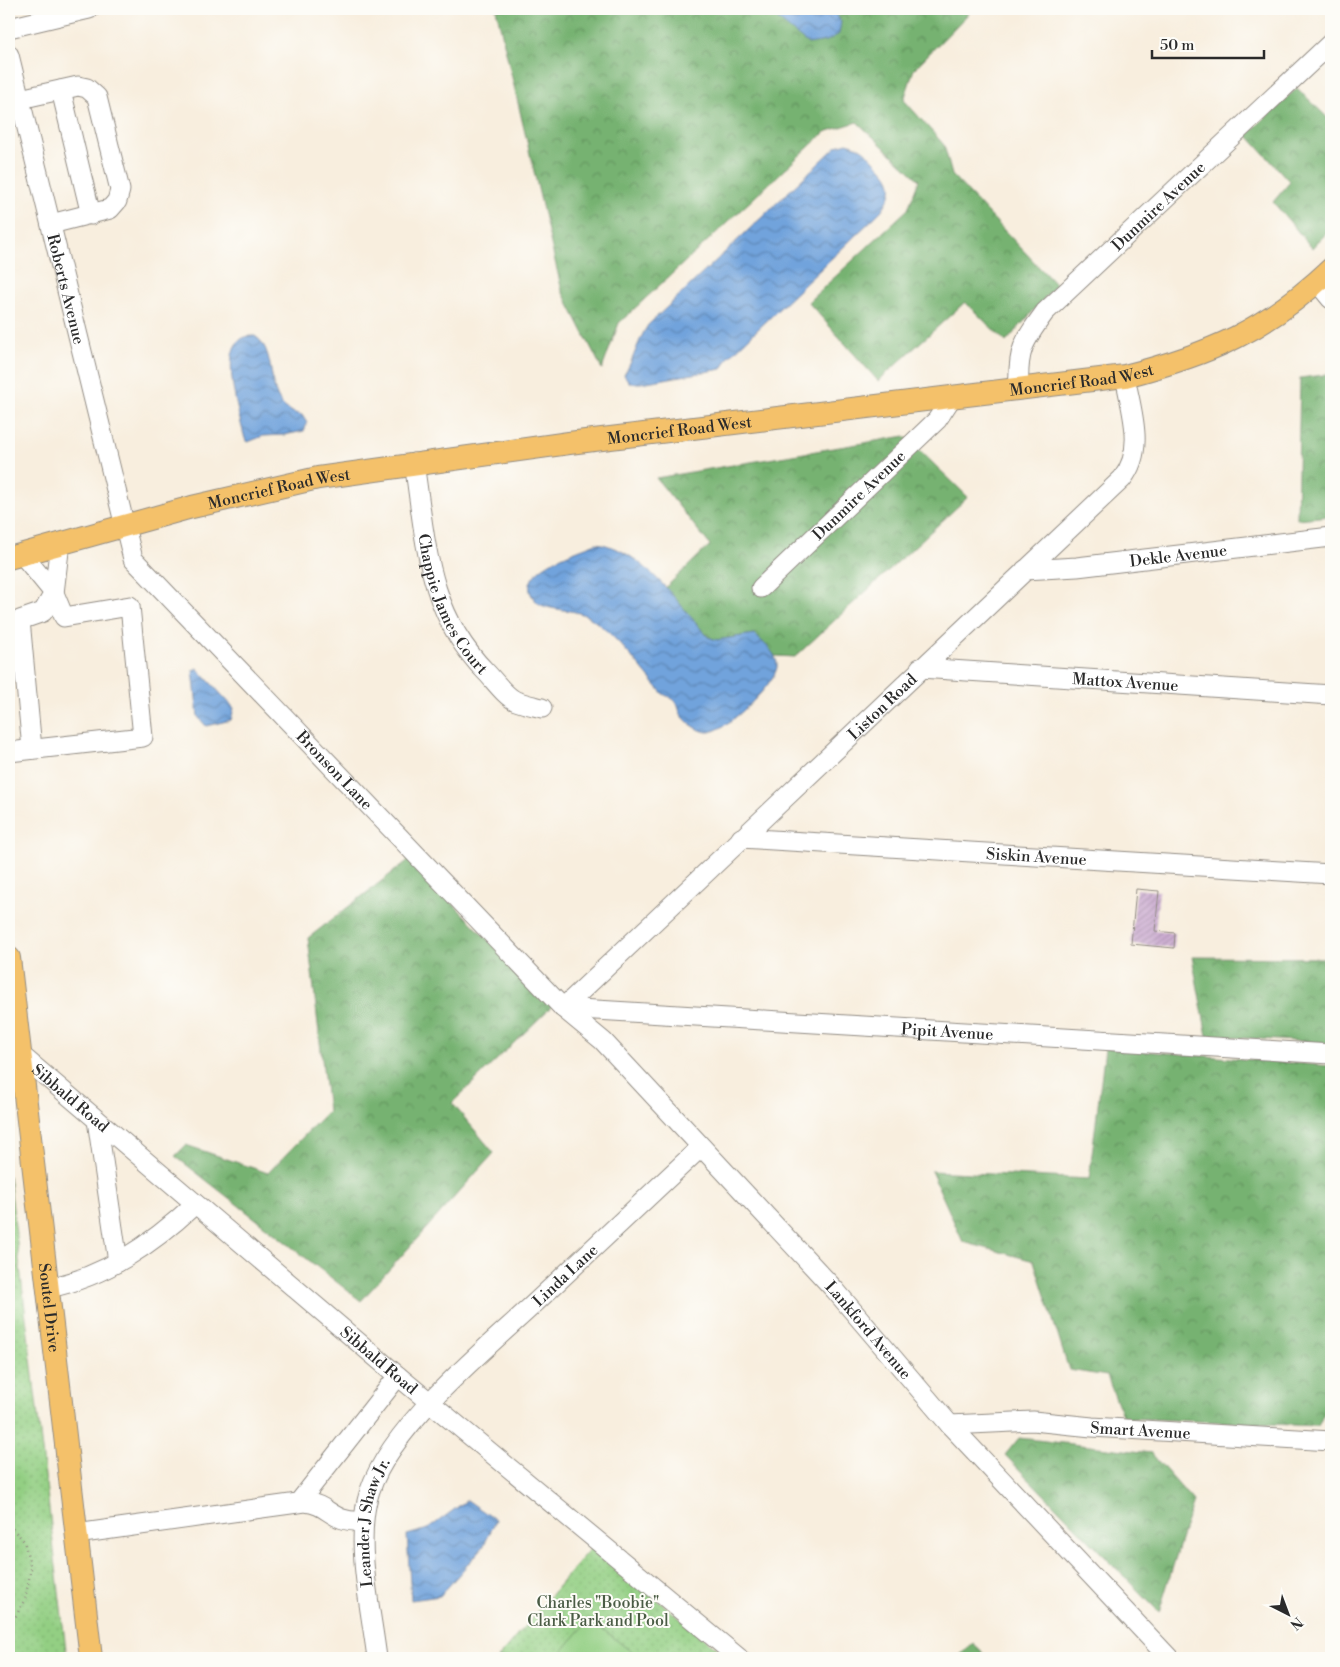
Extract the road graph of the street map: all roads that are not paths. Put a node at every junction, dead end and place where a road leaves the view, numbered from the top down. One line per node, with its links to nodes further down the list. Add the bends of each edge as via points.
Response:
1 (89, 9): 2 (street)
2 (9, 28)
3 (1331, 43): 12 (street, Dunmire Avenue, via 1045,312 1020,353)
4 (9, 55): 6 (street, Roberts Avenue)
5 (61, 90): 6 (street); 8 (street); 8 (street, via 78,86 87,88 97,97 120,190 110,210)
6 (20, 99): 7 (street, Roberts Avenue)
7 (18, 127): 9 (street, Roberts Avenue)
8 (91, 215): 9 (street)
9 (51, 224): 15 (street, Roberts Avenue)
10 (1326, 284): 11 (main road, Moncrief Road West, via 1216,349)
11 (1125, 376): 12 (main road, Moncrief Road West); 19 (street, Liston Road, via 1136,438 1131,468)
12 (1019, 388): 13 (main road, Moncrief Road West)
13 (952, 397): 14 (main road, Moncrief Road West); 20 (street, Dunmire Avenue, via 937,420)
14 (414, 463): 15 (main road, Moncrief Road West, via 318,478); 26 (street, Chappie James Court, via 428,559 438,599 454,630 475,661 514,700)
15 (124, 525): 17 (main road, Moncrief Road West); 32 (street, Bronson Lane, via 133,559)
16 (1331, 537): 19 (street, Dekle Avenue)
17 (60, 543): 18 (main road, Moncrief Road West); 21 (street)
18 (15, 556): 21 (street)
19 (1025, 570): 24 (street, Liston Road)
20 (761, 588)
21 (54, 593): 22 (street); 23 (street)
22 (42, 612): 23 (street); 27 (street, via 20,620)
23 (64, 617): 27 (street, via 130,606 142,737)
24 (920, 668): 25 (street, Mattox Avenue); 29 (street, Liston Road)
25 (1331, 695)
26 (542, 708)
27 (32, 749): 28 (street)
28 (9, 752)
29 (742, 838): 30 (street, Siskin Avenue); 32 (street, Liston Road)
30 (1331, 874)
31 (9, 958): 34 (main road, Soutel Drive)
32 (563, 1008): 33 (street, Pipit Avenue); 36 (street, Lankford Avenue, via 603,1042)
33 (1331, 1054)
34 (22, 1056): 35 (street, Sibbald Road); 39 (main road, Soutel Drive)
35 (97, 1120): 37 (street, Sibbald Road); 38 (street)
36 (701, 1147): 41 (street, Linda Lane); 42 (street, Lankford Avenue, via 834,1290)
37 (194, 1204): 38 (street, via 164,1232); 40 (street, Sibbald Road)
38 (118, 1262): 39 (street, via 72,1284)
39 (48, 1288): 46 (main road, Soutel Drive)
40 (398, 1376): 41 (street, Sibbald Road); 44 (street)
41 (430, 1402): 45 (street, Leander J Shaw Jr., via 382,1463 373,1480); 49 (street, Sibbald Road)
42 (950, 1425): 43 (street, Smart Avenue, via 1033,1421); 50 (street, Lankford Avenue)
43 (1331, 1441)
44 (299, 1502): 45 (street, via 319,1505 348,1522); 46 (street)
45 (363, 1521): 48 (street, Leander J Shaw Jr., via 362,1542)
46 (76, 1534): 47 (main road, Soutel Drive)
47 (91, 1658)
48 (377, 1658)
49 (739, 1658)
50 (1169, 1658)

